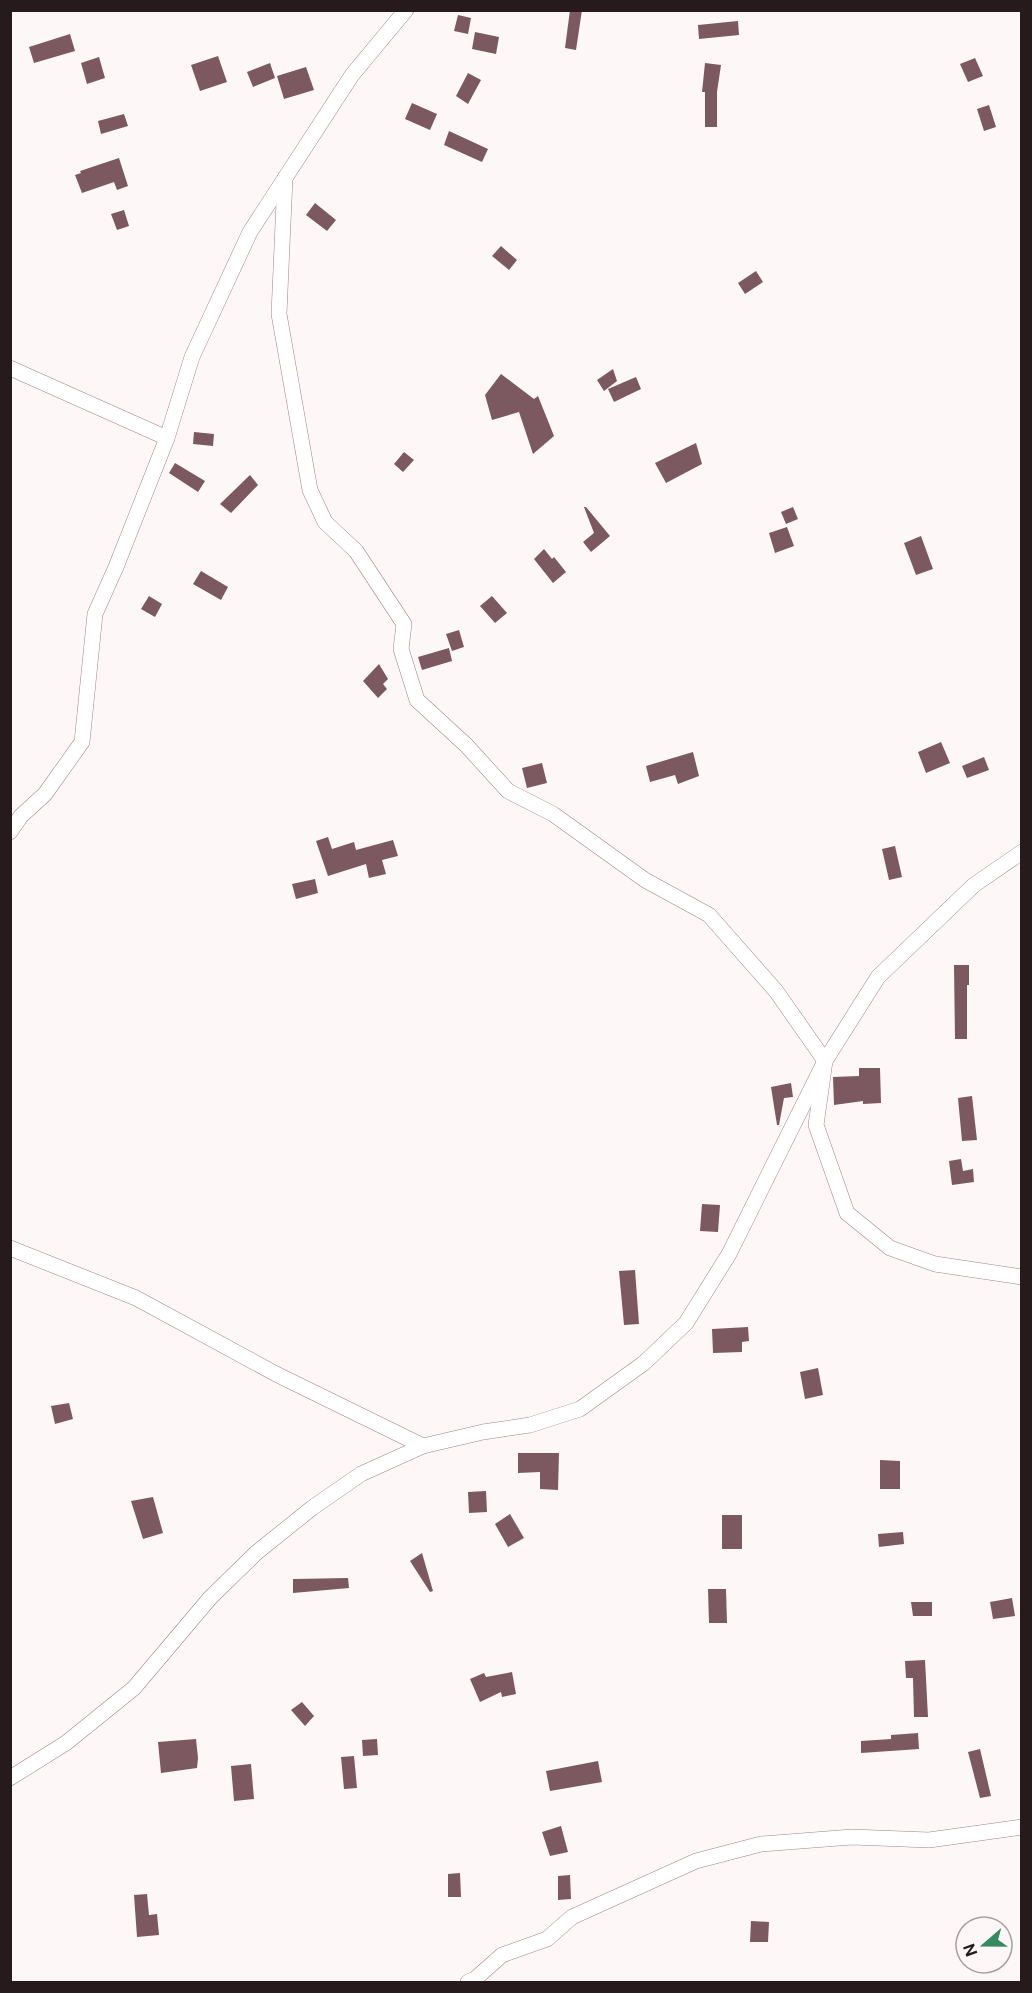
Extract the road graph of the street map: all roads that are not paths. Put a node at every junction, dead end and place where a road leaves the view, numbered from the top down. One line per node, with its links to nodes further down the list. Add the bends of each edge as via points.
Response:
1 (406, 10): 2 (street, via 352,75)
2 (285, 178): 4 (street, via 250,232 192,357); 7 (street, via 279,314 310,490 325,522 356,551 404,624 401,649 417,700 508,791 553,814 645,880 709,915 776,991)
3 (10, 368): 4 (street)
4 (167, 438): 5 (street, via 95,614 82,742 45,794)
5 (10, 832)
6 (1022, 852): 7 (street, via 974,885 878,977)
7 (825, 1061): 9 (street, via 816,1125 847,1213 890,1248 935,1264); 10 (street, via 729,1254 686,1323 644,1363 580,1408 530,1425)
8 (10, 1248): 10 (street, via 136,1298 276,1374)
9 (1022, 1277)
10 (423, 1446): 11 (street, via 361,1474 256,1553 210,1598 134,1688 66,1743)
11 (10, 1778)
12 (1022, 1827): 13 (street, via 929,1840 852,1837 760,1844 696,1861 572,1917 547,1938 502,1955)
13 (468, 1983)

